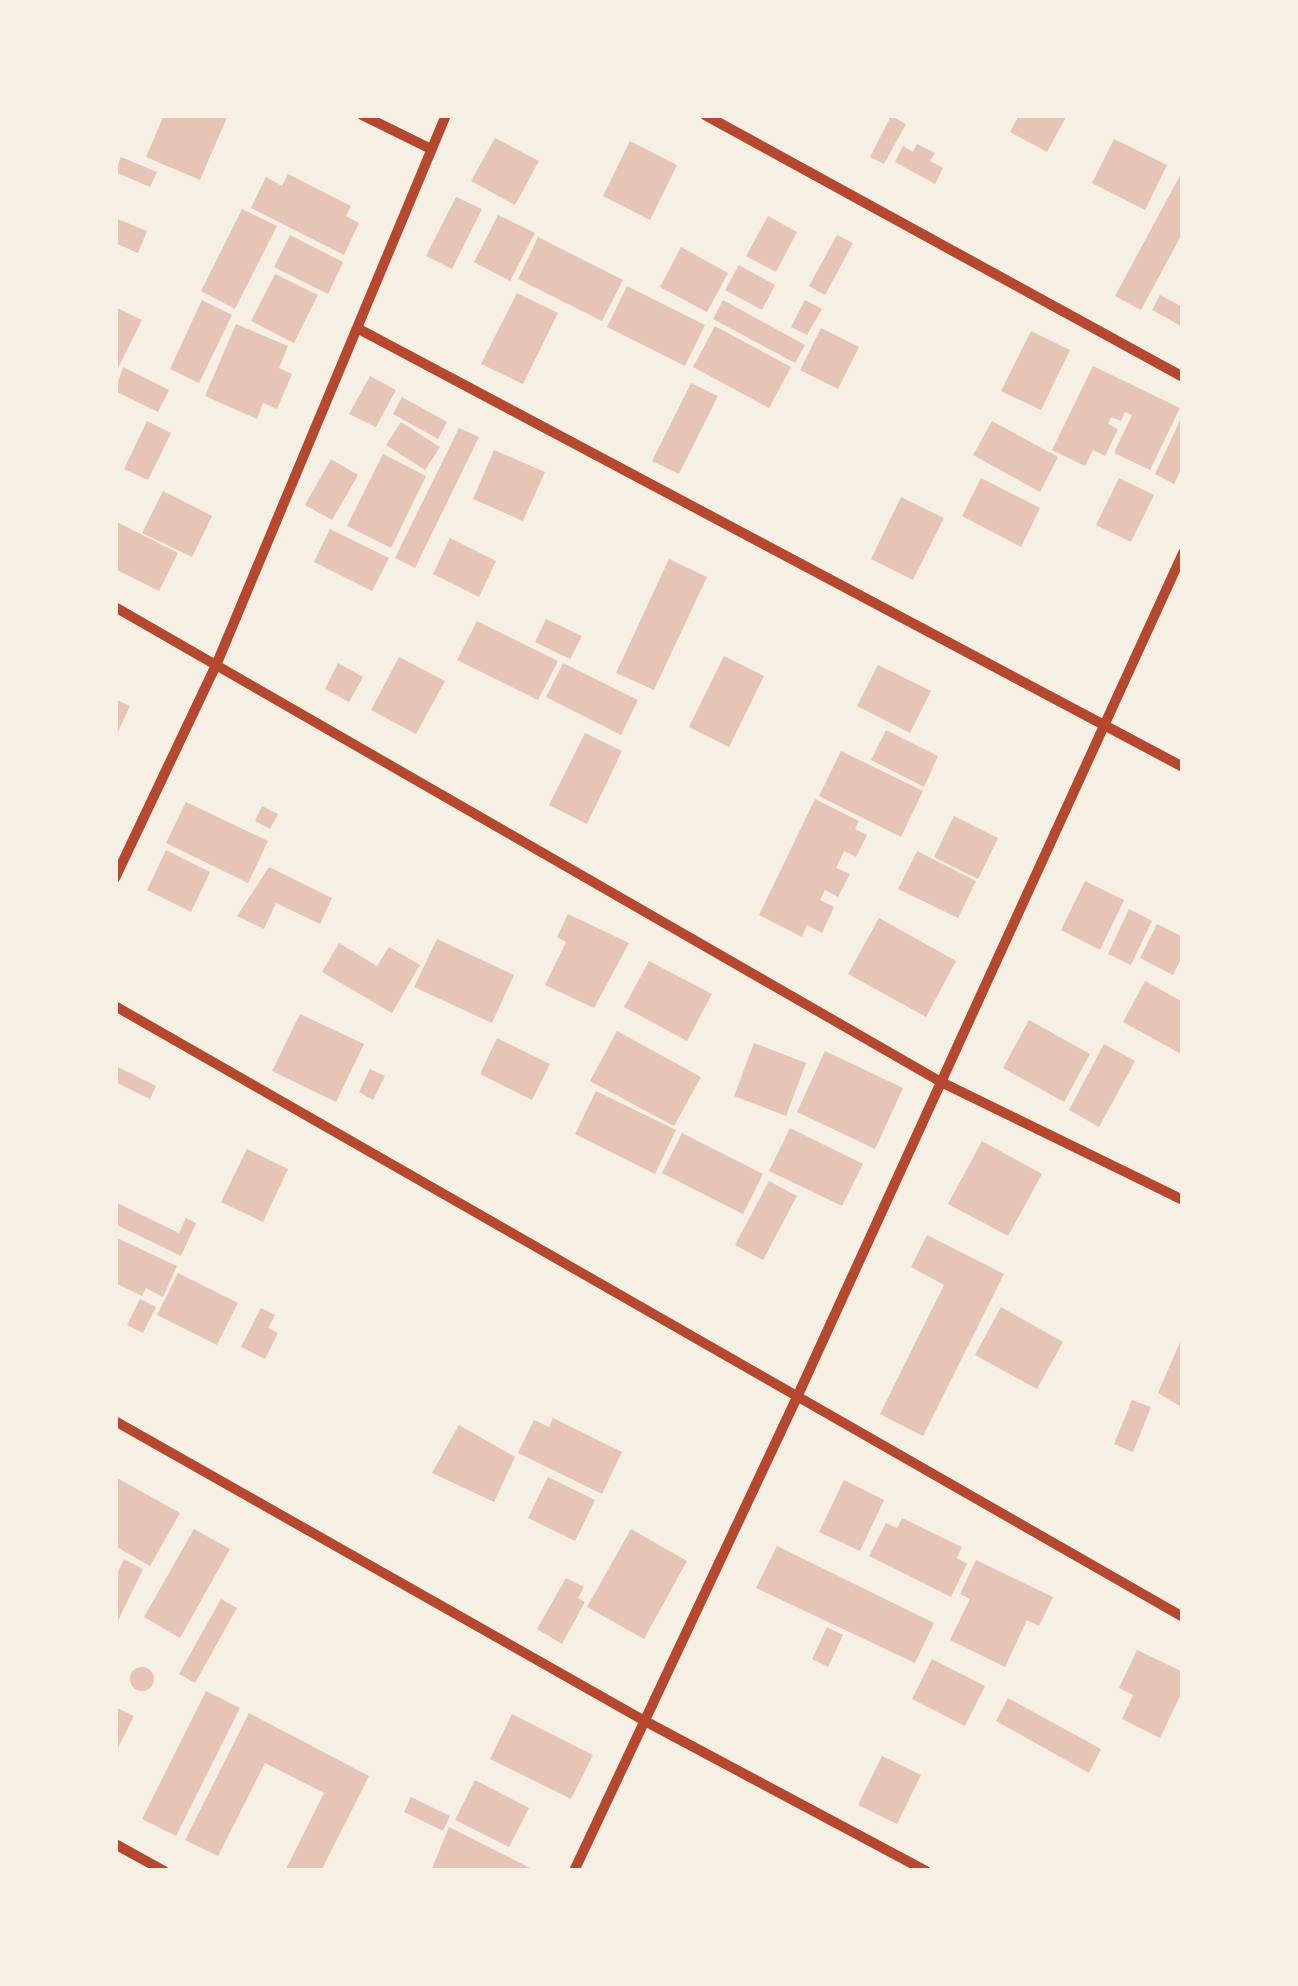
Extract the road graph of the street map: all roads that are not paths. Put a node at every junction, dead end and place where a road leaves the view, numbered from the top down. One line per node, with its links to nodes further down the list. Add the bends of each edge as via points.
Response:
1 (362, 115): 4 (street)
2 (446, 115): 4 (street)
3 (705, 115): 6 (street)
4 (432, 149): 5 (street)
5 (357, 328): 9 (street); 10 (street)
6 (1183, 377)
7 (1183, 553): 10 (street)
8 (115, 608): 9 (street)
9 (217, 663): 12 (street); 14 (street)
10 (1104, 725): 11 (street); 14 (street)
11 (1183, 766)
12 (115, 878)
13 (115, 1006): 16 (street)
14 (941, 1082): 15 (street); 16 (street)
15 (1183, 1200)
16 (798, 1395): 18 (street); 19 (street)
17 (115, 1421): 19 (street)
18 (1183, 1618)
19 (643, 1720): 22 (street); 23 (street)
20 (115, 1844): 21 (street)
21 (164, 1871)
22 (574, 1871)
23 (926, 1871)

